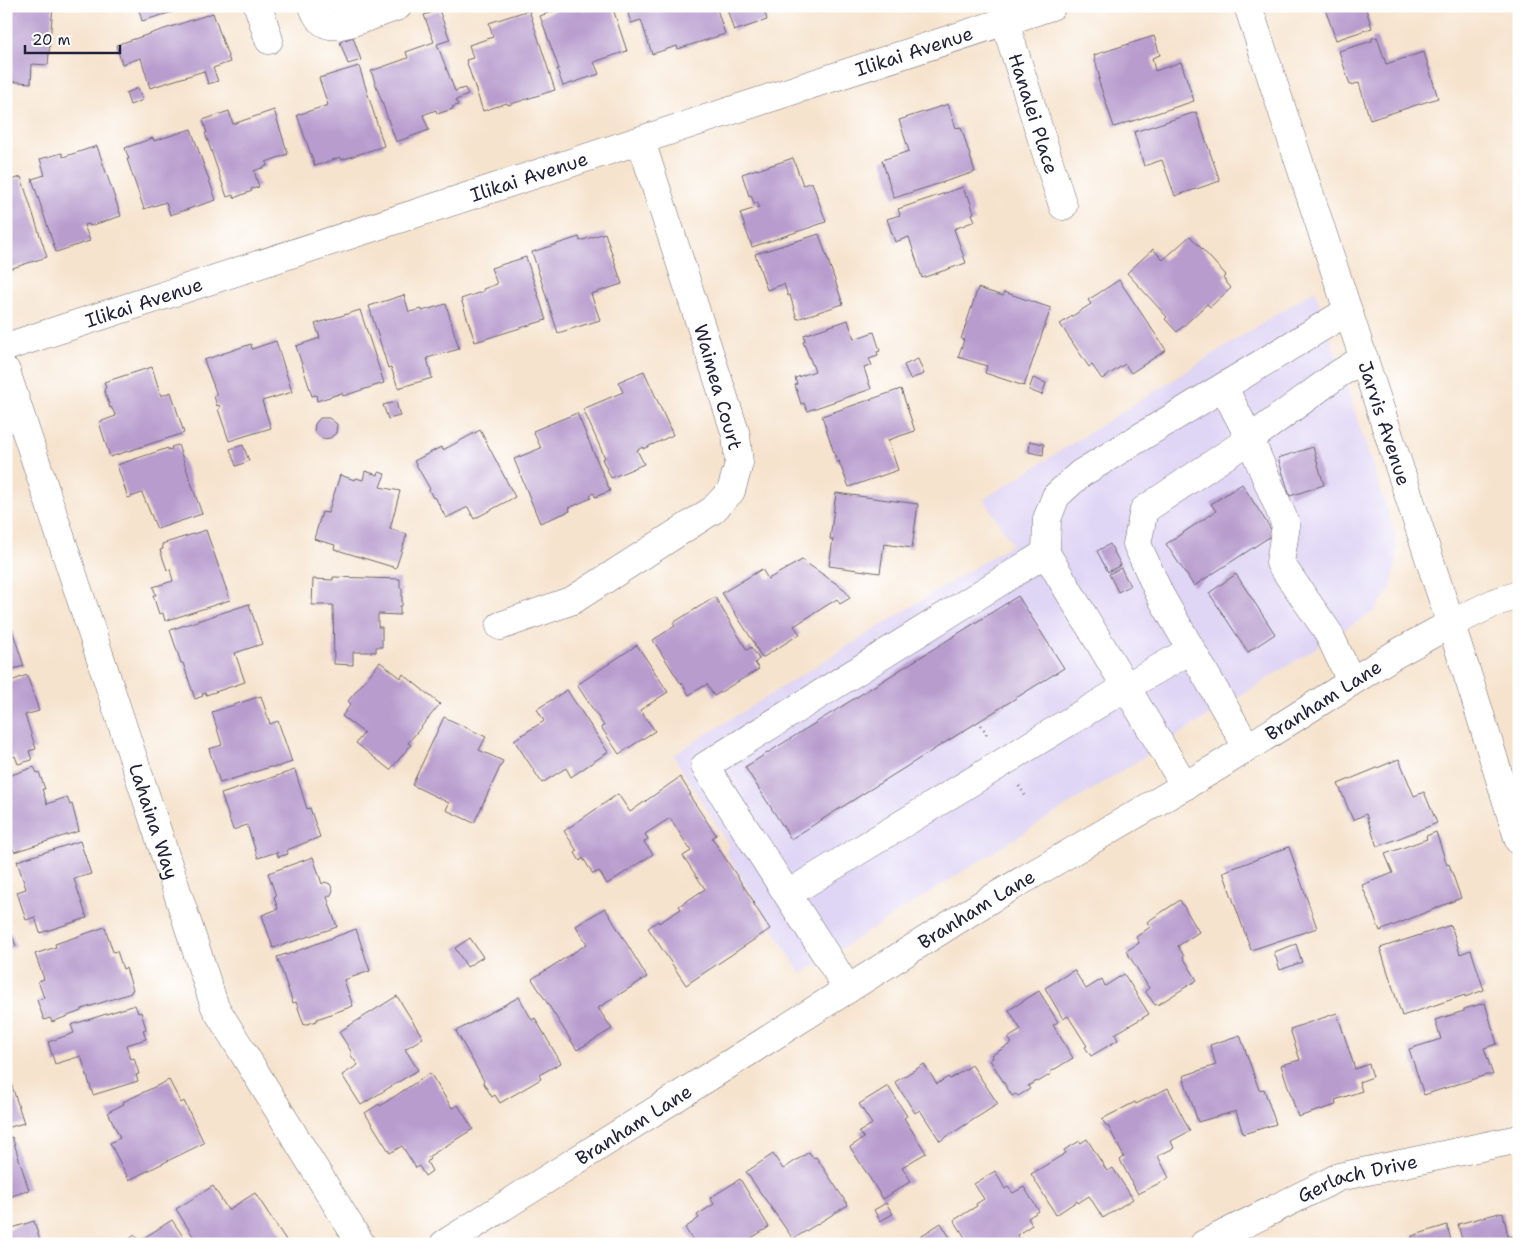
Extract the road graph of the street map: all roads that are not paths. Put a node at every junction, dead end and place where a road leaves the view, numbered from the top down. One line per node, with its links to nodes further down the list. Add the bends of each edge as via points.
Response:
1 (258, 6): 7 (street)
2 (313, 6): 3 (street, via 322,22 332,26 343,26)
3 (398, 6)
4 (1052, 6): 6 (street, Ilikai Avenue)
5 (1248, 6): 10 (street, Jarvis Avenue)
6 (1005, 22): 8 (street, Ilikai Avenue); 9 (street, Hanalei Place)
7 (269, 40)
8 (641, 140): 11 (street, Ilikai Avenue); 19 (street, Waimea Court, via 736,435 739,463 731,491 713,510 573,600)
9 (1063, 206)
10 (1348, 311): 12 (street, Jarvis Avenue); 14 (street)
11 (6, 347)
12 (1364, 358): 15 (street); 18 (street, Jarvis Avenue)
13 (6, 371): 29 (street, Lahaina Way, via 215,1007)
14 (1224, 388): 15 (street); 16 (street, via 1080,474 1056,496 1047,519)
15 (1250, 439): 20 (street, via 1144,510 1137,544 1160,595); 21 (street, via 1286,525 1280,563 1328,632)
16 (1046, 553): 22 (street); 26 (street, via 705,766)
17 (1519, 595): 18 (street, Branham Lane)
18 (1450, 624): 21 (street, Branham Lane); 25 (street, Jarvis Avenue)
19 (500, 626)
20 (1191, 650): 22 (street); 23 (street)
21 (1351, 682): 23 (street, Branham Lane)
22 (1126, 687): 24 (street); 26 (street)
23 (1247, 747): 24 (street, Branham Lane)
24 (1185, 786): 27 (street, Branham Lane, via 989,900)
25 (1519, 841)
26 (788, 894): 27 (street)
27 (848, 989): 30 (street, Branham Lane)
28 (1519, 1139): 31 (street, Gerlach Drive, via 1339,1177)
29 (361, 1244)
30 (444, 1244)
31 (1204, 1244)

